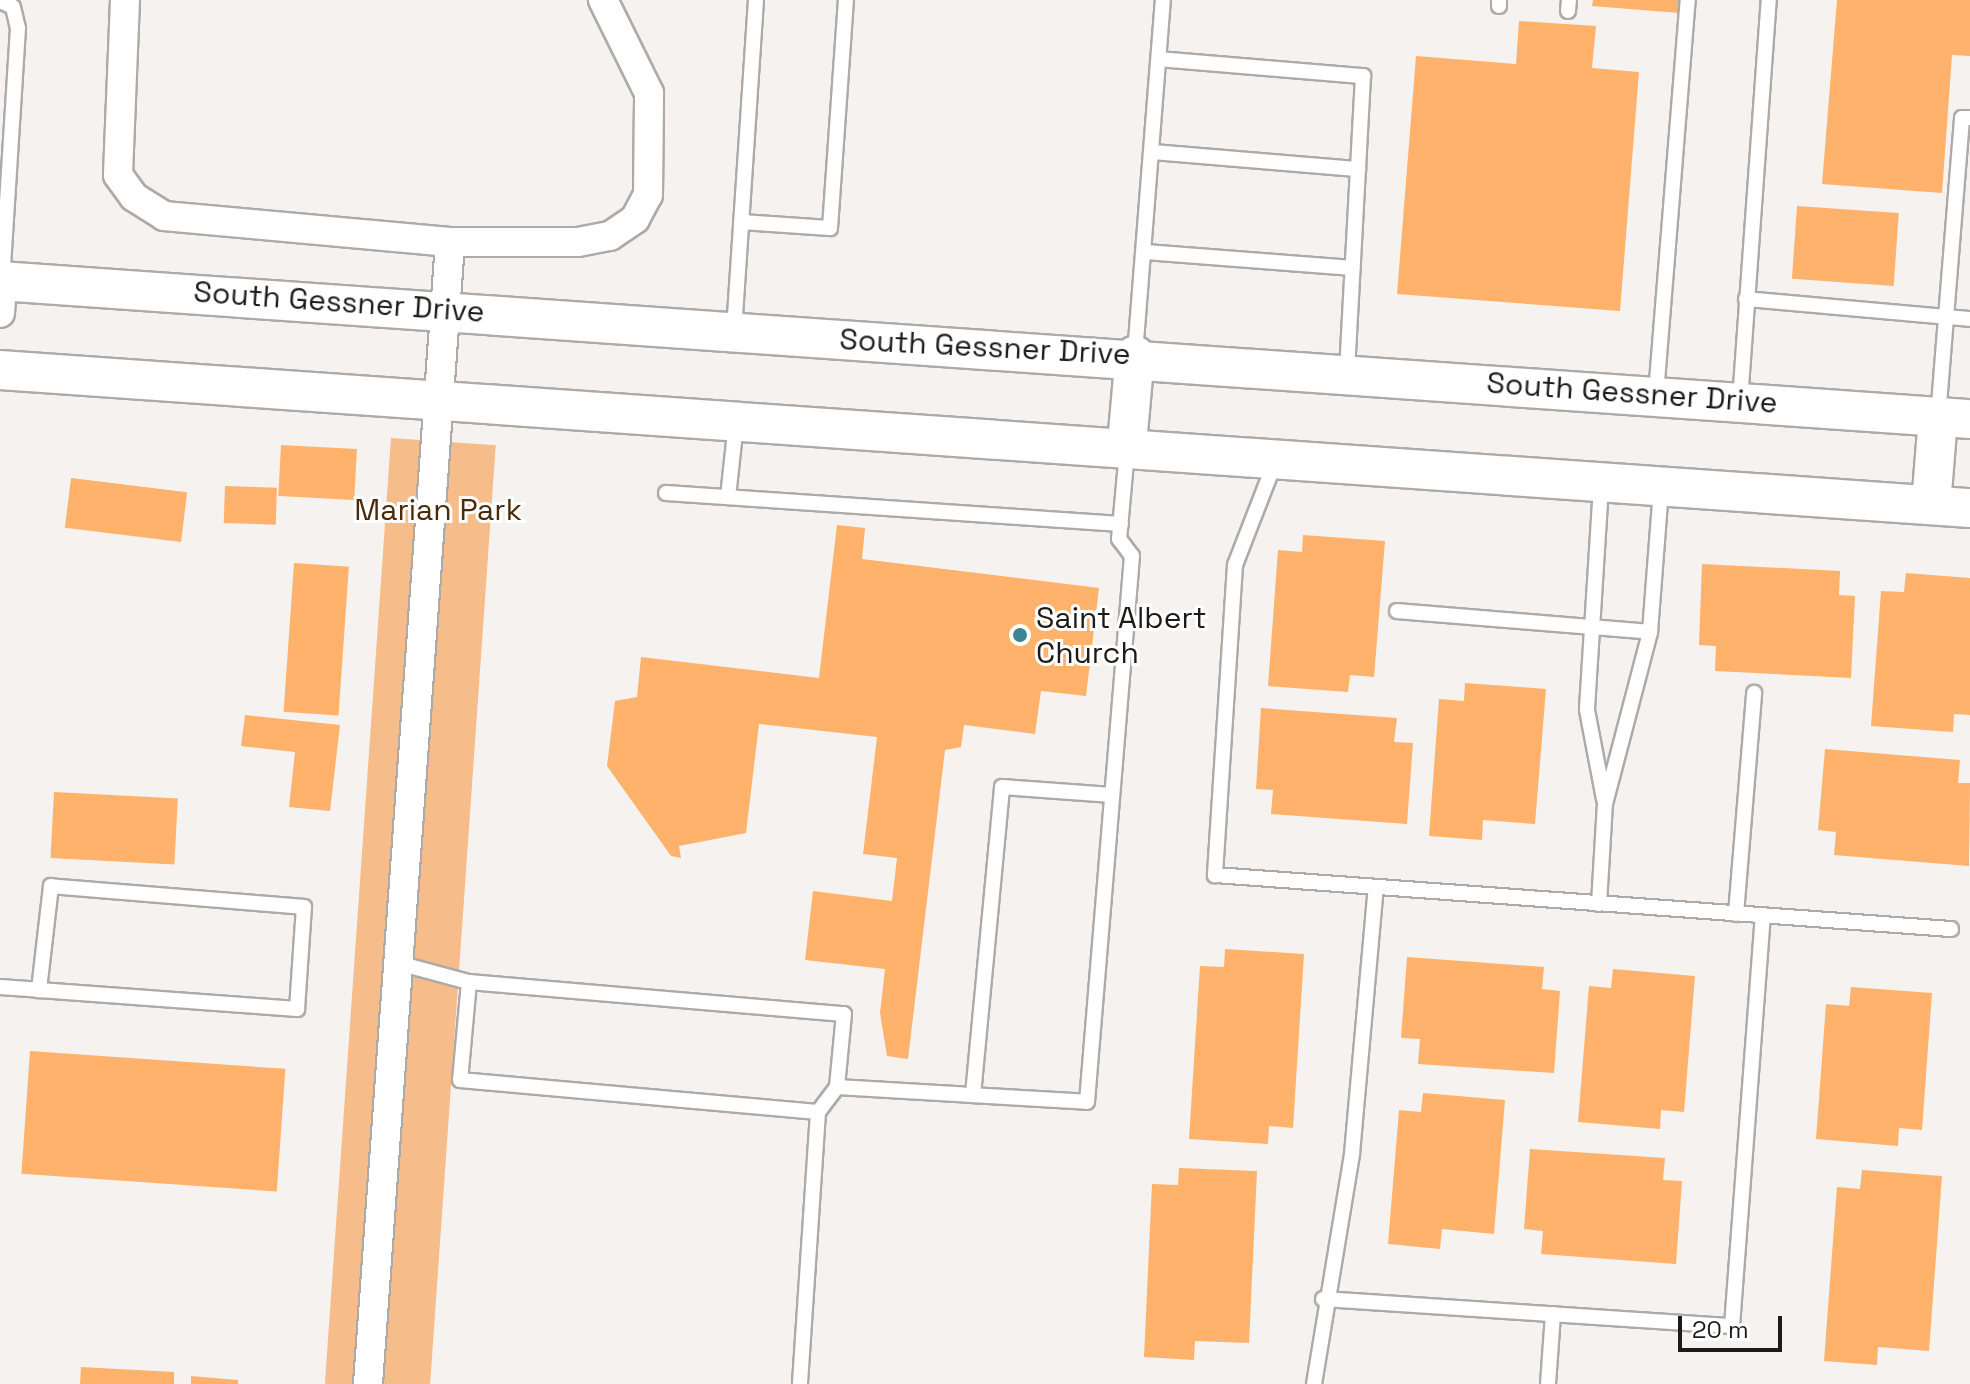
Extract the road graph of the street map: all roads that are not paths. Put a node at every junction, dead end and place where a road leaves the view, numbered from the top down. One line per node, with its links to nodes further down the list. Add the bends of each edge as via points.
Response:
1 (125, 0): 15 (street, via 115,147 118,175 134,197 164,216)
2 (603, 0): 15 (street, via 649,93 648,195 635,219 610,236 578,242)
3 (756, 0): 14 (lane)
4 (846, 0): 14 (lane, via 830,228)
5 (1163, 0): 9 (lane)
6 (1688, 0): 27 (lane)
7 (1769, 0): 19 (lane)
8 (0, 1): 13 (lane, via 13,7 18,28)
9 (1159, 59): 11 (lane); 12 (lane, via 1363,76)
10 (1970, 118): 21 (lane, via 1962,118)
11 (1154, 152): 12 (lane); 16 (lane)
12 (1358, 169): 17 (lane)
13 (4, 172): 18 (lane)
14 (741, 222): 23 (lane)
15 (450, 242): 20 (street)
16 (1146, 252): 17 (lane); 24 (lane)
17 (1352, 268): 26 (lane)
18 (1, 292): 20 (main road, South Gessner Drive)
19 (1746, 299): 21 (lane); 29 (lane)
20 (445, 307): 23 (main road, South Gessner Drive); 28 (street)
21 (1946, 317): 22 (lane); 30 (lane)
22 (1970, 319)
23 (733, 332): 24 (main road, South Gessner Drive)
24 (1135, 355): 26 (main road, South Gessner Drive); 32 (main road)
25 (0, 370): 28 (main road)
26 (1347, 371): 27 (main road, South Gessner Drive)
27 (1656, 395): 29 (main road, South Gessner Drive)
28 (438, 399): 31 (main road); 52 (street)
29 (1740, 401): 30 (main road, South Gessner Drive)
30 (1954, 418): 38 (main road)
31 (736, 419): 32 (main road); 37 (lane)
32 (1127, 444): 33 (main road); 40 (lane)
33 (1278, 457): 34 (main road); 47 (lane, via 1235,565 1215,875)
34 (1601, 486): 35 (main road); 42 (lane)
35 (1661, 489): 38 (main road); 43 (lane)
36 (666, 493): 37 (lane)
37 (728, 497): 40 (lane)
38 (1931, 505): 39 (main road)
39 (1970, 508)
40 (1121, 524): 45 (lane, via 1119,539 1132,556)
41 (1397, 611): 42 (lane)
42 (1591, 627): 43 (lane); 46 (lane, via 1587,710)
43 (1650, 632): 46 (lane)
44 (1754, 693): 49 (lane)
45 (1112, 795): 57 (lane, via 1002,787); 57 (lane, via 1087,1102)
46 (1605, 804): 48 (lane)
47 (1376, 887): 48 (lane); 59 (lane, via 1352,1154)
48 (1599, 904): 49 (lane)
49 (1736, 914): 50 (lane)
50 (1763, 915): 51 (lane); 60 (lane, via 1732,1326)
51 (1951, 929)
52 (398, 963): 53 (lane); 61 (street)
53 (469, 982): 56 (lane, via 844,1014); 58 (lane, via 460,1080)
54 (0, 987): 55 (lane)
55 (39, 990): 55 (lane, via 297,1009 304,907 51,886)
56 (837, 1087): 57 (lane); 58 (lane)
57 (973, 1095)
58 (818, 1112): 62 (lane)
59 (1323, 1299): 60 (lane); 63 (lane)
60 (1553, 1314): 64 (lane)
61 (368, 1384)
62 (800, 1384)
63 (1314, 1384)
64 (1548, 1384)

